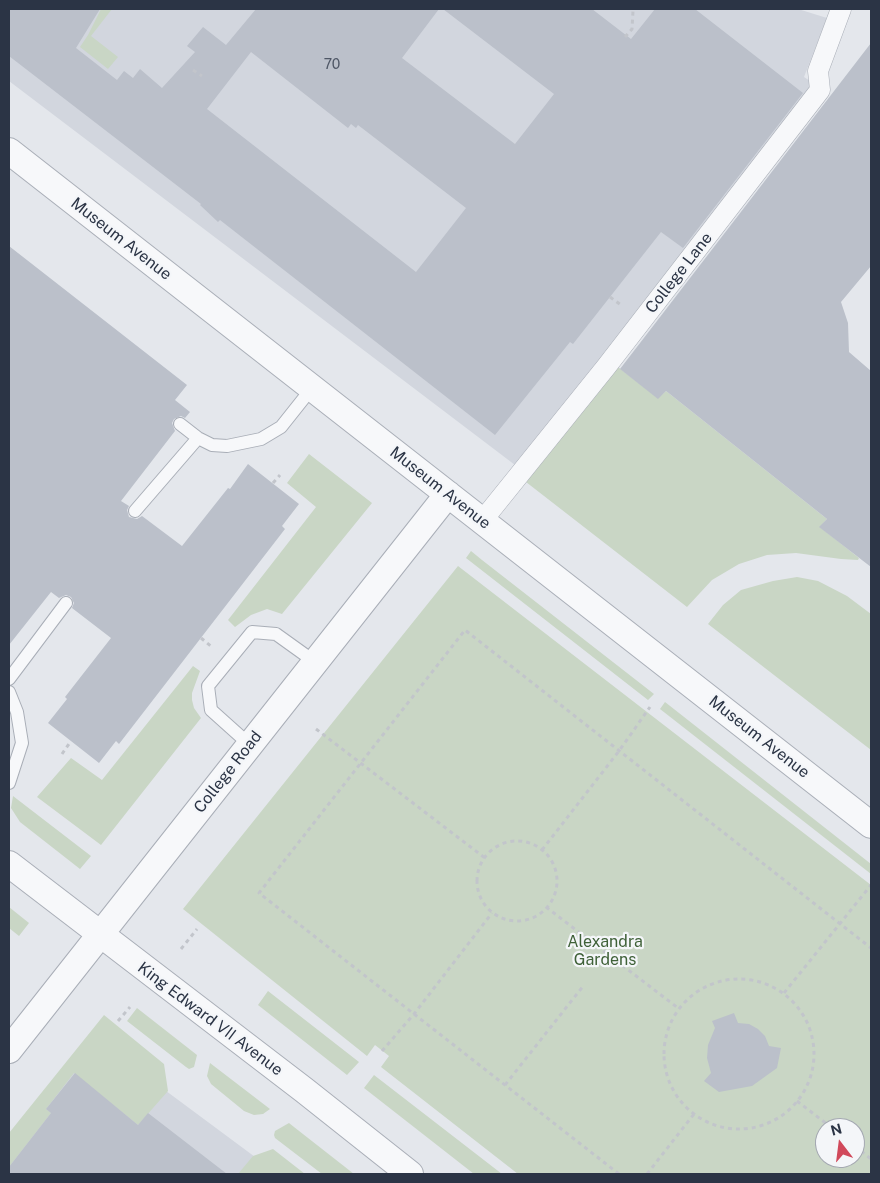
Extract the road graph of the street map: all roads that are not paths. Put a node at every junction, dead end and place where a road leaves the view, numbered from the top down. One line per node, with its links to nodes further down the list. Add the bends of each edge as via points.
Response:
1 (841, 9): 8 (street, College Lane, via 818,71 820,90 606,368)
2 (9, 151): 3 (street, Museum Avenue)
3 (312, 388): 5 (lane, via 280,427 261,439 226,446 212,445); 6 (street, Museum Avenue)
4 (180, 424): 5 (lane)
5 (198, 438): 7 (lane)
6 (448, 494): 8 (street, Museum Avenue); 10 (street, College Road)
7 (135, 511)
8 (482, 521): 15 (street, Museum Avenue)
9 (66, 603): 11 (lane)
10 (315, 662): 13 (street, College Road); 13 (lane, via 276,634 252,632 208,686 211,710)
11 (9, 680)
12 (9, 692): 14 (lane, via 17,712 22,742)
13 (250, 745): 17 (street, College Road)
14 (9, 783)
15 (871, 824)
16 (9, 864): 17 (street, King Edward VII Avenue)
17 (100, 935): 18 (street, College Road); 19 (street, King Edward VII Avenue)
18 (9, 1050)
19 (410, 1174)

